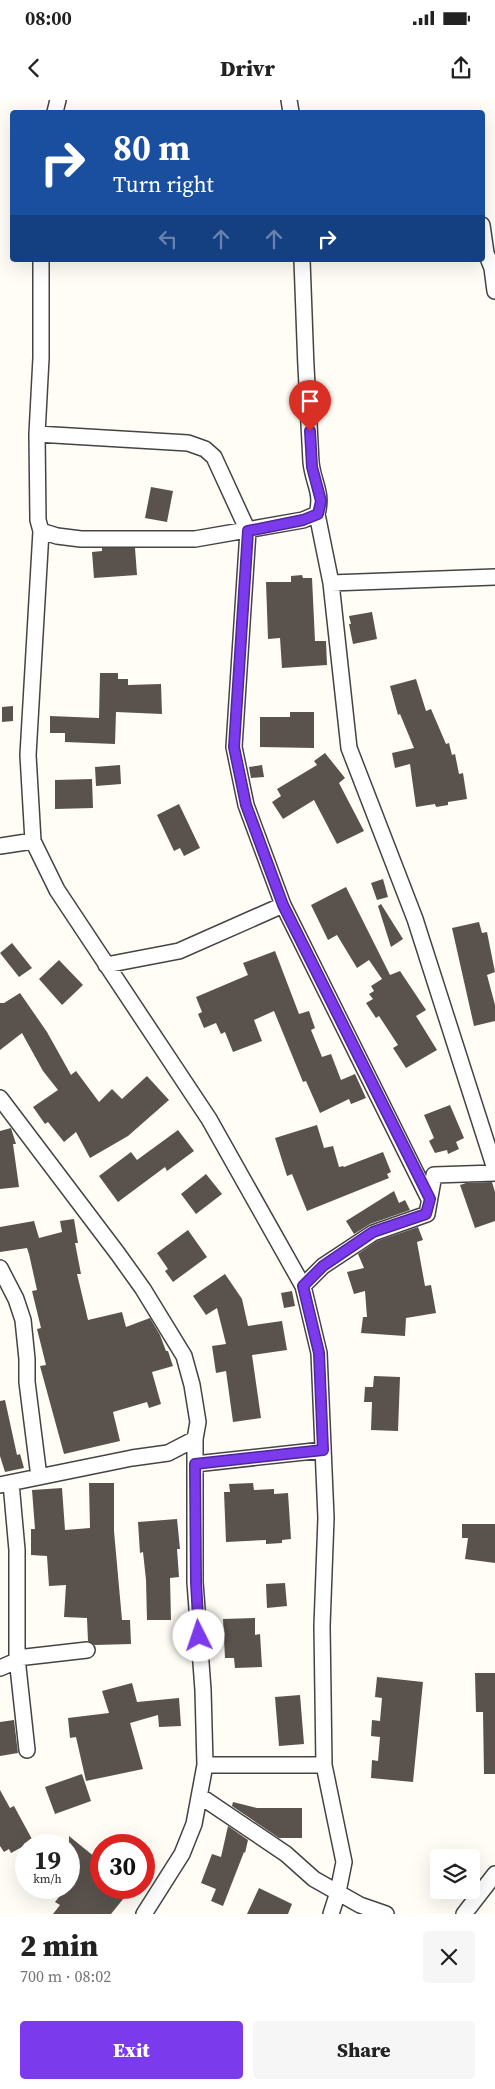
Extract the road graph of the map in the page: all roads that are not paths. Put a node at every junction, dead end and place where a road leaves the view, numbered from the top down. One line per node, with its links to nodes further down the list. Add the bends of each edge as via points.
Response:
1 (485, 246): 4 (street)
2 (41, 262): 5 (street)
3 (302, 262): 6 (street, via 312,467 321,501)
4 (495, 291)
5 (37, 434): 7 (street, via 38,520); 8 (street, via 188,443 205,449 214,458)
6 (318, 514): 8 (street); 10 (street)
7 (41, 531): 8 (street, via 81,539 196,539); 11 (street, via 28,755)
8 (248, 531): 13 (street, via 234,747 246,805)
9 (495, 577): 10 (street)
10 (331, 583): 16 (street, via 349,748 415,919)
11 (33, 841): 12 (street); 14 (street, via 57,890)
12 (0, 846)
13 (283, 905): 14 (street, via 179,951); 17 (street)
14 (106, 965): 19 (street, via 209,1119)
15 (0, 1098): 20 (street, via 143,1289 184,1356 198,1422)
16 (495, 1171): 17 (street, via 434,1175)
17 (430, 1199): 19 (street, via 426,1214 373,1232 323,1266)
18 (0, 1268): 23 (street, via 23,1320 27,1382)
19 (303, 1286): 21 (street, via 319,1353)
20 (195, 1439): 22 (street); 23 (street, via 168,1453)
21 (323, 1450): 22 (street); 30 (street, via 326,1518 322,1626)
22 (195, 1464): 29 (street, via 196,1582)
23 (40, 1477): 24 (street)
24 (6, 1484): 26 (street, via 17,1550)
25 (87, 1650): 26 (street)
26 (17, 1658): 27 (street); 28 (street)
27 (0, 1668)
28 (27, 1750)
29 (205, 1765): 30 (street); 31 (street)
30 (324, 1765): 33 (street, via 344,1862)
31 (200, 1796): 33 (street); 34 (street, via 194,1824 182,1854)
32 (495, 1874): 37 (street)
33 (338, 1892): 35 (street); 36 (street, via 360,1905)
34 (144, 1914)
35 (330, 1914)
36 (386, 1914)
37 (464, 1914)

